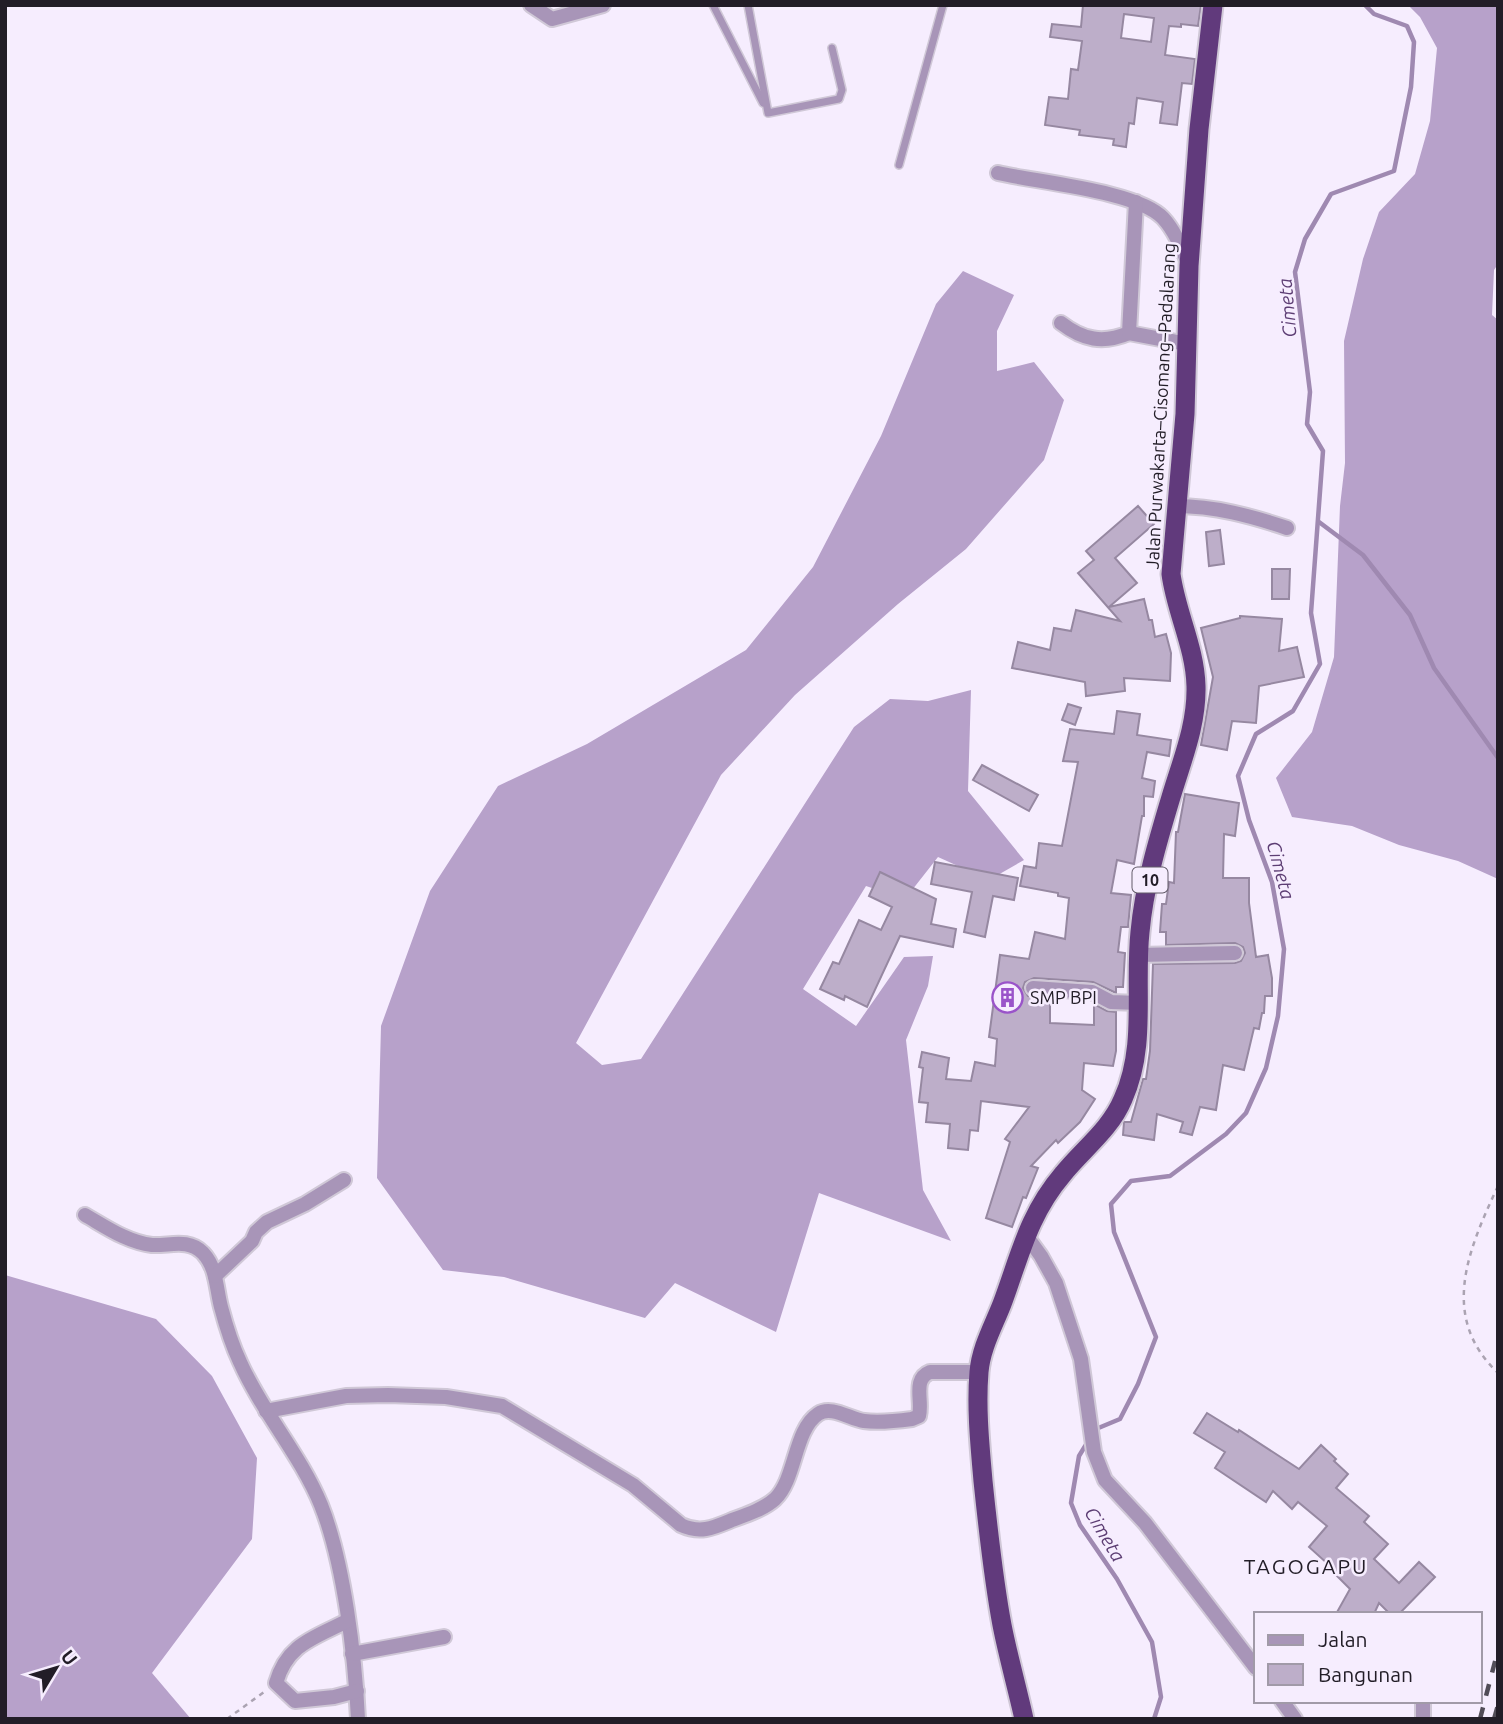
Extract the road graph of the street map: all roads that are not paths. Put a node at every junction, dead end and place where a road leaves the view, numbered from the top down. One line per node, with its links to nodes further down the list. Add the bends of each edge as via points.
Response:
1 (531, 5): 2 (street, via 552,19)
2 (603, 5)
3 (713, 5): 8 (lane)
4 (748, 5): 8 (lane)
5 (943, 5): 9 (lane)
6 (1213, 5): 12 (highway, Jalan Purwakarta–Cisomang–Padalarang / 10)
7 (832, 48): 8 (lane, via 842,90 839,99)
8 (768, 113)
9 (899, 166)
10 (998, 173): 11 (street)
11 (1136, 202): 12 (street, via 1162,217); 14 (street)
12 (1189, 266): 15 (highway, Jalan Purwakarta–Cisomang–Padalarang / 10)
13 (1062, 323): 14 (street, via 1088,339)
14 (1129, 333): 15 (street)
15 (1187, 344): 16 (highway, Jalan Purwakarta–Cisomang–Padalarang / 10)
16 (1176, 506): 17 (street, via 1247,515); 19 (highway, Jalan Purwakarta–Cisomang–Padalarang / 10, via 1171,574 1194,663 1195,708 1188,748 1157,845)
17 (1287, 528)
18 (1235, 953): 19 (street)
19 (1138, 955): 21 (highway, Jalan Purwakarta–Cisomang–Padalarang / 10)
20 (1033, 988): 21 (street, via 1092,992 1111,1002)
21 (1139, 1003): 24 (highway, Jalan Purwakarta–Cisomang–Padalarang / 10, via 1135,1057 1124,1099 1104,1130 1062,1174)
22 (344, 1180): 25 (street, via 267,1222)
23 (85, 1215): 25 (street, via 121,1236 152,1245 194,1246)
24 (1025, 1234): 26 (highway, Jalan Purwakarta–Cisomang–Padalarang / 10); 31 (street, via 1056,1283 1081,1359 1094,1452 1105,1480 1145,1523)
25 (215, 1276): 27 (street, via 231,1341)
26 (979, 1372): 27 (street, via 924,1374 919,1383 919,1416 912,1419 866,1421 831,1410 822,1412 807,1426 777,1497 705,1530 681,1525 633,1485 502,1406 456,1398 388,1395 346,1396); 35 (highway, Jalan Purwakarta–Cisomang–Padalarang / 10, via 988,1535 1002,1626)
27 (266, 1411): 28 (street, via 321,1507)
28 (347, 1621): 30 (street); 32 (street, via 299,1646 282,1662 276,1683 295,1701)
29 (444, 1637): 30 (street)
30 (352, 1654): 32 (street)
31 (1254, 1665)
32 (357, 1691): 34 (street)
33 (1283, 1703): 36 (street)
34 (358, 1719)
35 (1024, 1719)
36 (1295, 1719)

